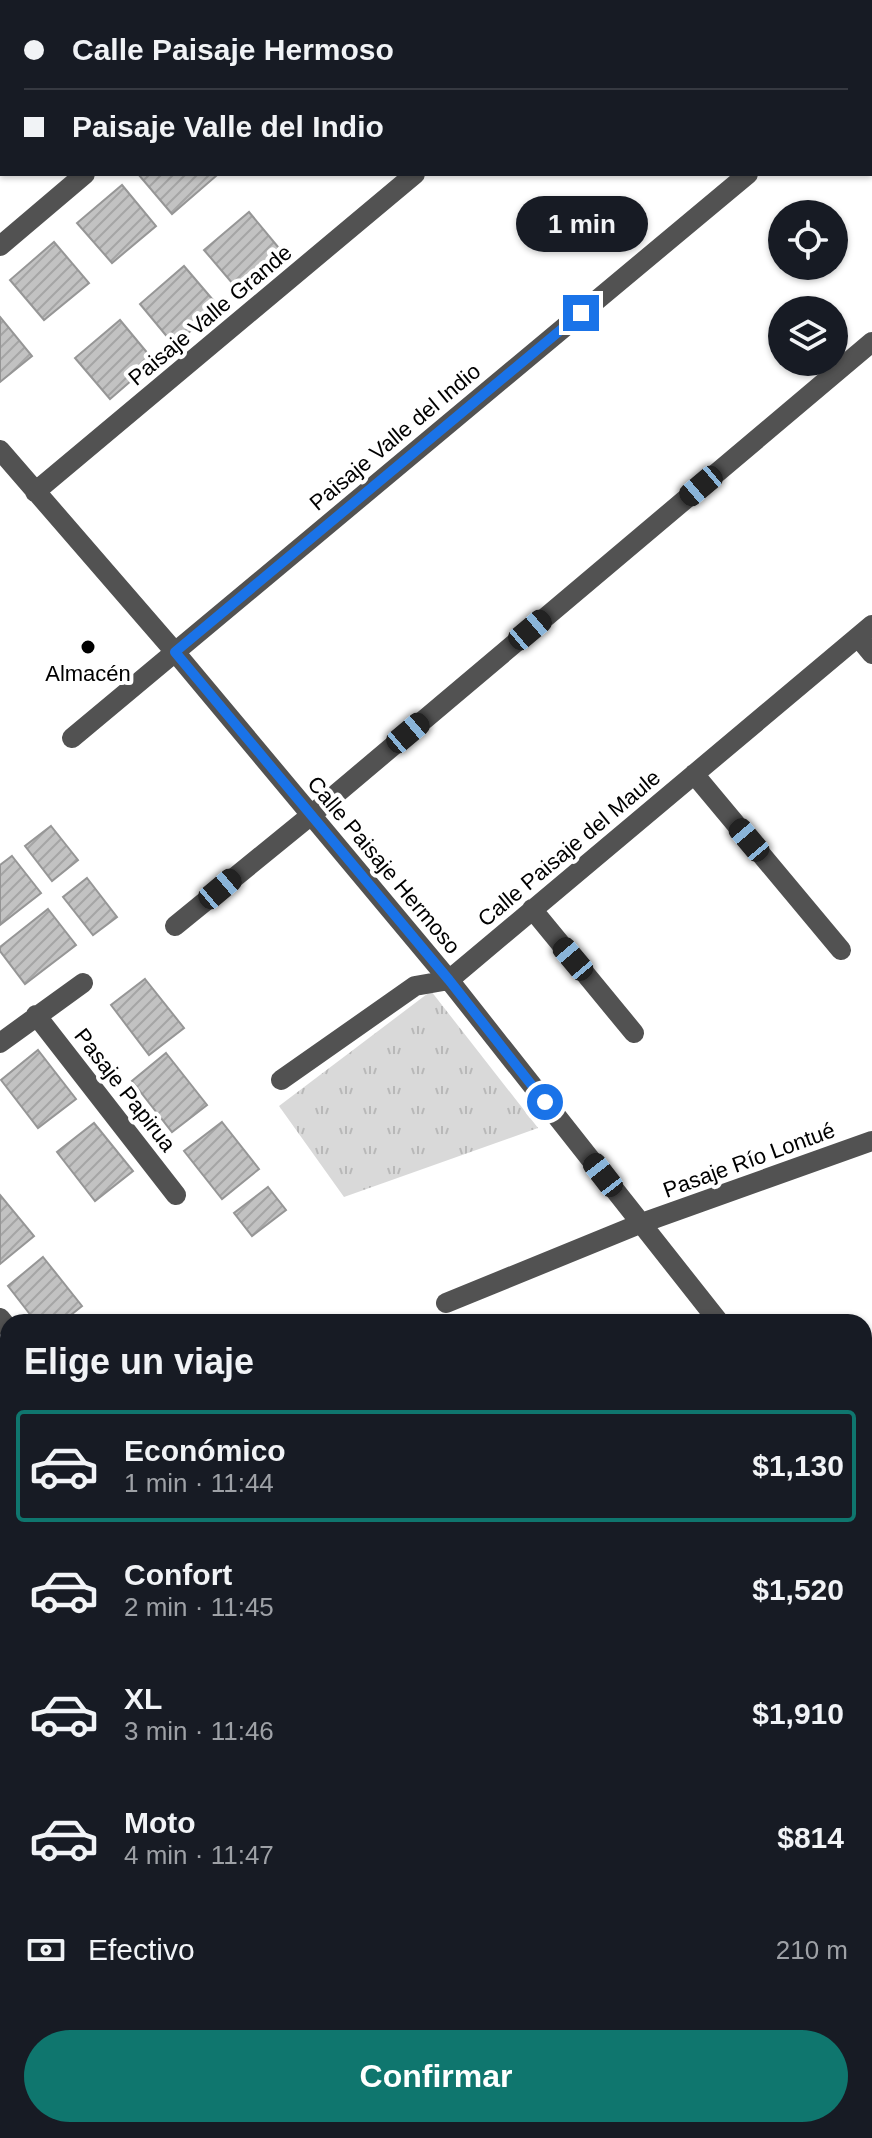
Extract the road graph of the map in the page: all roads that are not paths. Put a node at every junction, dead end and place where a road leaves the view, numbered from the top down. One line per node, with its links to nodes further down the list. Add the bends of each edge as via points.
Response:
1 (83, 176): 4 (street)
2 (413, 176): 7 (street, Paisaje Valle Grande)
3 (746, 176): 9 (street, Paisaje Valle del Indio)
4 (0, 246)
5 (872, 342): 13 (street)
6 (0, 450): 7 (street, Calle Paisaje Hermoso)
7 (35, 492): 9 (street, Calle Paisaje Hermoso)
8 (865, 631): 10 (street); 12 (street, Calle Paisaje del Maule)
9 (175, 652): 11 (street, Paisaje Valle del Indio); 13 (street, Calle Paisaje Hermoso)
10 (872, 654)
11 (72, 738)
12 (694, 774): 14 (street, Calle Paisaje del Maule); 16 (street)
13 (310, 816): 15 (street); 17 (street, Calle Paisaje Hermoso)
14 (532, 909): 17 (street, Calle Paisaje del Maule); 20 (street)
15 (175, 926)
16 (841, 950)
17 (449, 980): 22 (street, Calle Paisaje del Maule, via 415,986); 25 (street, Calle Paisaje Hermoso)
18 (83, 983): 19 (street)
19 (36, 1015): 21 (street); 24 (street, Pasaje Papirua)
20 (634, 1033)
21 (0, 1043)
22 (281, 1080)
23 (872, 1141): 25 (street, Pasaje Río Lontué)
24 (176, 1195)
25 (642, 1223): 26 (street, Pasaje Río Lontué); 27 (street, Calle Paisaje Hermoso)
26 (446, 1303)
27 (713, 1314)

